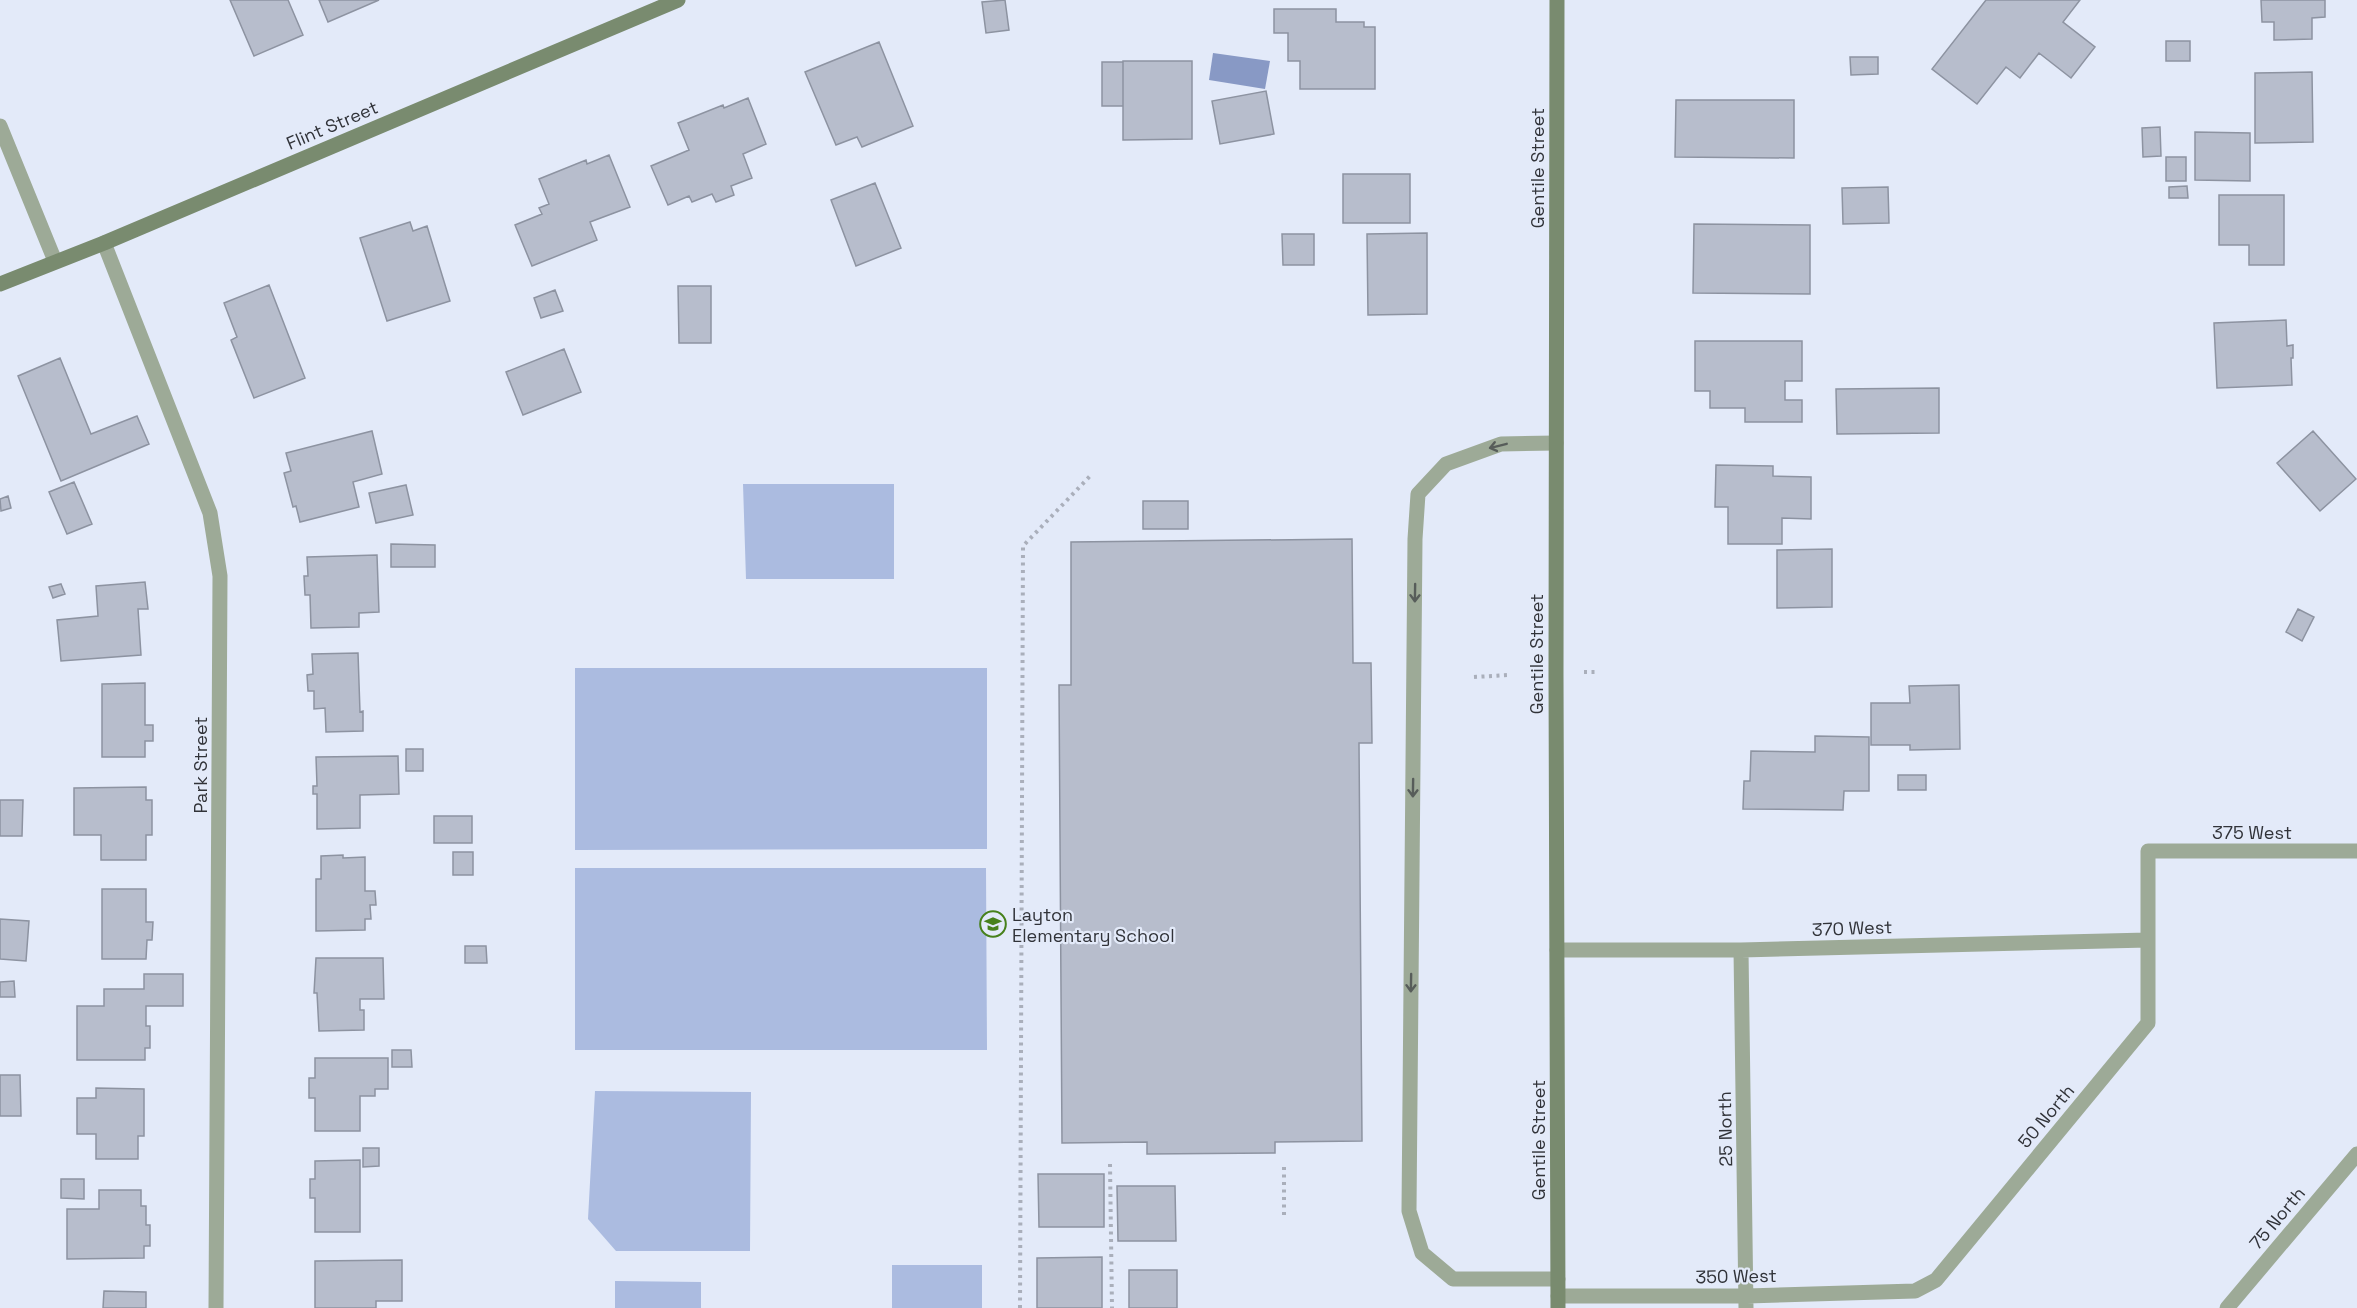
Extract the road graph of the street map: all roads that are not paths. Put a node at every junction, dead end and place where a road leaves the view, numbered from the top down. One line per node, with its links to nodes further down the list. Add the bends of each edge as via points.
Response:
1 (678, 0): 4 (main road, Flint Street)
2 (1557, 0): 7 (main road, Gentile Street)
3 (0, 126): 5 (street)
4 (104, 243): 5 (main road, Flint Street); 18 (street, Park Street, via 210,513 220,576)
5 (55, 261): 6 (main road, Flint Street)
6 (0, 284)
7 (1556, 443): 11 (main road, Gentile Street); 14 (street, one-way to 14, via 1501,444 1446,464 1418,494 1409,1211 1422,1253 1453,1279)
8 (2148, 851): 9 (street, 375 West); 10 (street, 50 North)
9 (2357, 851)
10 (2148, 940): 12 (street, 370 West); 15 (street, 50 North, via 2148,1023 1935,1280)
11 (1557, 950): 12 (street, 370 West); 14 (main road, Gentile Street)
12 (1742, 950): 17 (street, 25 North)
13 (2357, 1154): 19 (street, 75 North)
14 (1558, 1279): 16 (main road, Gentile Street)
15 (1915, 1291): 17 (street, 350 West)
16 (1558, 1302): 17 (street, 350 West)
17 (1746, 1302)
18 (216, 1308)
19 (2227, 1308)

